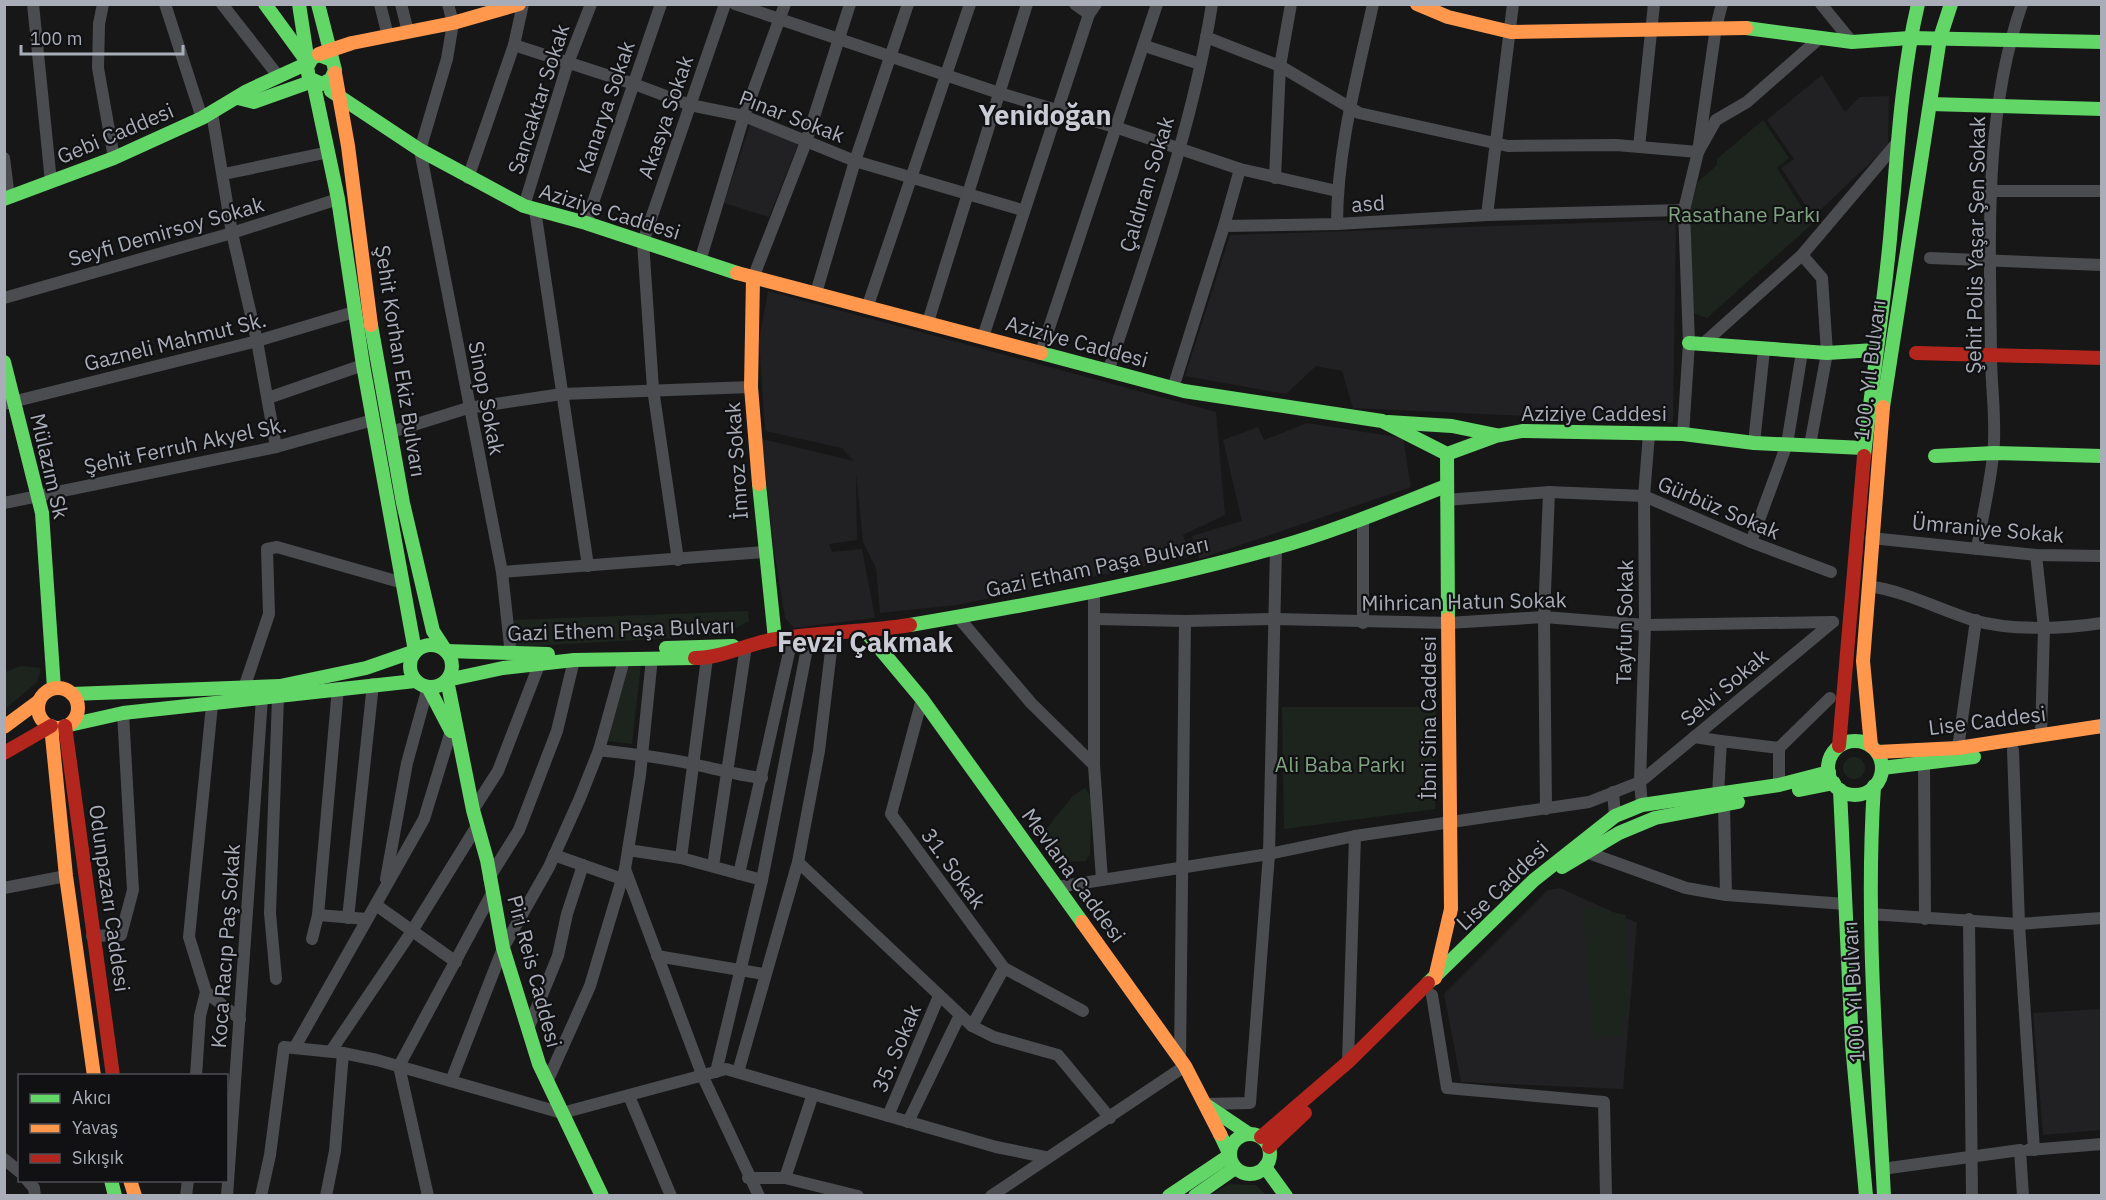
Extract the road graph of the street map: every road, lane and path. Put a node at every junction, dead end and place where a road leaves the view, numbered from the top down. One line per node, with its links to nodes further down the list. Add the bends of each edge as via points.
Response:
1 (33, 4): 90 (street)
2 (103, 4): 83 (street, via 98,68)
3 (165, 4): 71 (street)
4 (222, 4): 59 (street)
5 (265, 4): 54 (main road)
6 (299, 4): 54 (main road, Şehit Korhan Ekiz Bulvarı)
7 (318, 4): 54 (main road, Şehit Korhan Ekiz Bulvarı)
8 (380, 4): 42 (street)
9 (400, 4): 40 (street)
10 (448, 4): 37 (street)
11 (521, 4): 34 (main road, Gebi Caddesi); 51 (street)
12 (591, 4): 55 (street, Sancaktar Sokak)
13 (661, 4): 61 (street, Kanarya Sokak)
14 (725, 4): 66 (street, Akasya Sokak)
15 (735, 4): 36 (street)
16 (785, 4): 36 (street)
17 (850, 4): 48 (street)
18 (908, 4): 53 (street)
19 (970, 4): 58 (street)
20 (1027, 4): 62 (street)
21 (1075, 4): 35 (street)
22 (1157, 4): 52 (street)
23 (1212, 4): 44 (street, Çaldıran Sokak)
24 (1291, 4): 57 (street)
25 (1372, 4): 69 (street)
26 (1417, 4): 41 (main road, via 1448,17)
27 (1513, 4): 41 (street)
28 (1654, 4): 39 (street)
29 (1722, 4): 38 (street)
30 (1821, 4): 49 (street)
31 (1918, 4): 45 (main road, 100. Yıl Bulvarı)
32 (1951, 4): 46 (main road, 100. Yıl Bulvarı)
33 (2022, 4): 47 (street, Şehit Polis Yaşar Şen Sokak)
34 (486, 9): 37 (main road, Gebi Caddesi)
35 (1092, 9): 70 (street)
36 (779, 21): 48 (street); 72 (street)
37 (453, 23): 40 (main road, Gebi Caddesi); 79 (street, via 447,59)
38 (1716, 27): 39 (main road); 43 (main road); 81 (street)
39 (1650, 30): 41 (main road); 78 (street)
40 (408, 32): 42 (main road, Gebi Caddesi)
41 (1511, 32): 75 (street)
42 (388, 36): 54 (main road, Gebi Caddesi)
43 (1821, 37): 49 (main road); 81 (street, via 1747,102 1716,120)
44 (1206, 38): 56 (street, Çaldıran Sokak); 57 (street)
45 (1910, 38): 46 (main road); 49 (main road); 76 (main road, 100. Yıl Bulvarı)
46 (1940, 38): 47 (main road); 65 (main road, 100. Yıl Bulvarı)
47 (2010, 39): 50 (main road); 67 (street, Şehit Polis Yaşar Şen Sokak)
48 (838, 41): 53 (street); 74 (street)
49 (1852, 42)
50 (2102, 42)
51 (514, 45): 55 (street, Pınar Sokak); 88 (street)
52 (1145, 46): 56 (street); 73 (street)
53 (891, 56): 58 (street); 84 (street)
54 (326, 61): 59 (main road, Gebi Caddesi); 60 (main road, Şehit Korhan Ekiz Bulvarı, via 307,73); 60 (main road, Gebi Caddesi, via 330,81); 63 (main road, Şehit Korhan Ekiz Bulvarı)
55 (568, 63): 61 (street, Pınar Sokak); 97 (street, Sancaktar Sokak)
56 (1200, 64): 77 (street, Çaldıran Sokak)
57 (1280, 66): 69 (street); 89 (street)
58 (946, 75): 62 (street); 87 (street)
59 (279, 77): 64 (main road, Gebi Caddesi)
60 (315, 82): 63 (main road, Aziziye Caddesi); 64 (main road, Gebi Caddesi, via 254,102); 80 (main road, Şehit Korhan Ekiz Bulvarı)
61 (634, 84): 66 (street, Pınar Sokak); 101 (street, Kanarya Sokak)
62 (999, 93): 70 (street); 94 (street)
63 (340, 95): 79 (main road, Aziziye Caddesi); 141 (main road, Şehit Korhan Ekiz Bulvarı, via 366,296)
64 (238, 98): 71 (main road, Gebi Caddesi)
65 (1930, 104): 67 (main road); 160 (main road, 100. Yıl Bulvarı, via 1890,350)
66 (690, 105): 72 (street, Pınar Sokak); 105 (street, Akasya Sokak)
67 (1997, 107): 68 (main road); 92 (street, Şehit Polis Yaşar Şen Sokak)
68 (2102, 109)
69 (1349, 110): 75 (street); 91 (street)
70 (1058, 111): 73 (street); 98 (street)
71 (207, 116): 83 (main road, Gebi Caddesi); 86 (street)
72 (744, 116): 74 (street, Pınar Sokak); 108 (street)
73 (1118, 128): 77 (street); 123 (street)
74 (806, 142): 84 (street, Pınar Sokak); 111 (street)
75 (1494, 143): 78 (street); 100 (street)
76 (1896, 144): 106 (street); 122 (main road, 100. Yıl Bulvarı, via 1890,239)
77 (1180, 147): 85 (street); 131 (street, Çaldıran Sokak)
78 (1639, 147): 81 (street)
79 (420, 150): 88 (main road, Aziziye Caddesi); 138 (street, Sinop Sokak)
80 (329, 152): 86 (street); 96 (main road, Şehit Korhan Ekiz Bulvarı)
81 (1698, 152): 99 (street)
82 (4, 158): 95 (street)
83 (114, 158): 90 (main road, Gebi Caddesi)
84 (855, 161): 87 (street, Pınar Sokak); 112 (street)
85 (1240, 169): 89 (street); 103 (street)
86 (224, 174): 104 (street)
87 (910, 177): 94 (street, Pınar Sokak); 114 (street)
88 (468, 178): 97 (main road, Aziziye Caddesi)
89 (1275, 178): 91 (street)
90 (51, 182): 95 (main road, Gebi Caddesi)
91 (1337, 191): 102 (street)
92 (1991, 191): 93 (street); 109 (street, Şehit Polis Yaşar Şen Sokak)
93 (2102, 191)
94 (967, 194): 98 (street, Pınar Sokak); 116 (street)
95 (7, 198)
96 (338, 199): 104 (street, Seyfi Demirsoy Sokak); 115 (main road, Şehit Korhan Ekiz Bulvarı)
97 (530, 208): 101 (main road, Aziziye Caddesi); 135 (street)
98 (1022, 210): 117 (street)
99 (1684, 210): 100 (street, asd); 119 (street)
100 (1487, 215): 102 (street, asd)
101 (586, 223): 105 (main road, Aziziye Caddesi)
102 (1337, 224): 103 (street, asd)
103 (1224, 226): 133 (street)
104 (232, 233): 113 (street, Seyfi Demirsoy Sokak); 118 (street)
105 (643, 242): 108 (main road, Aziziye Caddesi); 134 (street)
106 (1802, 255): 120 (street); 125 (street, via 1822,278)
107 (1930, 258): 109 (street)
108 (700, 261): 111 (main road, Aziziye Caddesi)
109 (1992, 262): 110 (street); 127 (street, Şehit Polis Yaşar Şen Sokak)
110 (2102, 265)
111 (753, 279): 112 (main road, Aziziye Caddesi); 132 (main road, İmroz Sokak)
112 (816, 292): 114 (main road, Aziziye Caddesi)
113 (4, 298)
114 (867, 308): 116 (main road, Aziziye Caddesi)
115 (354, 312): 118 (street, Gazneli Mahmut Sk.); 130 (main road, Şehit Korhan Ekiz Bulvarı)
116 (928, 322): 117 (main road, Aziziye Caddesi)
117 (983, 337): 123 (main road, Aziziye Caddesi)
118 (257, 341): 136 (street); 137 (street, Gazneli Mahmut Sk.)
119 (1689, 343): 120 (main road); 143 (street)
120 (1704, 343): 121 (main road)
121 (1764, 350): 124 (main road); 145 (street)
122 (1875, 350): 125 (main road); 149 (main road, 100. Yıl Bulvarı)
123 (1041, 352): 131 (main road, Aziziye Caddesi)
124 (1802, 352): 125 (main road); 146 (street)
125 (1827, 353): 147 (street)
126 (1916, 353): 127 (main road)
127 (1991, 357): 128 (main road); 150 (street, Şehit Polis Yaşar Şen Sokak)
128 (2102, 358)
129 (4, 362): 137 (main road, Mülazım Sk)
130 (363, 365): 136 (street); 139 (main road, Şehit Korhan Ekiz Bulvarı)
131 (1107, 372): 133 (main road, Aziziye Caddesi)
132 (751, 387): 134 (street); 164 (main road, İmroz Sokak)
133 (1173, 388): 140 (main road, Aziziye Caddesi)
134 (653, 389): 135 (street); 167 (street)
135 (562, 394): 138 (street); 168 (street)
136 (268, 398): 148 (street)
137 (9, 403): 156 (main road, Mülazım Sk)
138 (468, 408): 141 (street); 169 (street, Sinop Sokak)
139 (373, 420): 148 (street, Şehit Ferruh Akyel Sk.); 171 (main road, Şehit Korhan Ekiz Bulvarı)
140 (1382, 421): 144 (main road, via 1452,426); 151 (main road, Aziziye Caddesi)
141 (391, 432): 193 (main road, Şehit Korhan Ekiz Bulvarı, via 433,631)
142 (1649, 434): 143 (main road, Aziziye Caddesi); 144 (main road, Aziziye Caddesi, via 1522,431); 157 (street, Tayfun Sokak)
143 (1683, 434): 145 (main road, Aziziye Caddesi)
144 (1496, 436): 151 (main road, Aziziye Caddesi)
145 (1754, 442): 146 (main road, Aziziye Caddesi)
146 (1788, 444): 147 (main road, Aziziye Caddesi); 161 (street)
147 (1810, 445): 149 (main road, Aziziye Caddesi)
148 (276, 447): 156 (street, Şehit Ferruh Akyel Sk.)
149 (1864, 448): 223 (main road, 100. Yıl Bulvarı)
150 (1994, 453): 152 (main road); 153 (main road); 163 (street, Şehit Polis Yaşar Şen Sokak)
151 (1447, 454): 155 (main road, İbni Sina Caddesi)
152 (1935, 456)
153 (2102, 456)
154 (1549, 492): 155 (street, Gürbüz Sokak); 157 (street, Gürbüz Sokak); 175 (street)
155 (1446, 493): 159 (main road, Gazi Etham Paşa Bulvarı); 183 (main road, İbni Sina Caddesi)
156 (38, 495): 158 (street, Şehit Ferruh Akyel Sk.); 203 (main road, Mülazım Sk)
157 (1644, 496): 161 (street, Gürbüz Sokak); 184 (street, Tayfun Sokak)
158 (4, 503)
159 (1363, 519): 162 (main road, Gazi Etham Paşa Bulvarı); 181 (street)
160 (1871, 538): 163 (street, Ümraniye Sokak); 172 (main road, 100. Yıl Bulvarı)
161 (1751, 542): 170 (street, Gürbüz Sokak)
162 (1276, 548): 173 (main road, Gazi Etham Paşa Bulvarı); 177 (street)
163 (1977, 549): 165 (street, Ümraniye Sokak)
164 (764, 552): 167 (street); 189 (main road, İmroz Sokak)
165 (2036, 555): 166 (street, Ümraniye Sokak); 185 (street)
166 (2102, 556)
167 (678, 560): 168 (street)
168 (588, 566): 169 (street)
169 (502, 572): 194 (street, Sinop Sokak)
170 (1831, 572)
171 (403, 583): 192 (main road, Şehit Korhan Ekiz Bulvarı); 204 (street, via 277,547 267,549 269,614)
172 (1868, 585): 178 (street); 226 (main road, 100. Yıl Bulvarı, via 1863,661)
173 (1094, 593): 174 (main road, Gazi Etham Paşa Bulvarı); 176 (street)
174 (958, 617): 186 (main road, Gazi Etham Paşa Bulvarı); 233 (street, via 1031,703)
175 (1544, 617): 183 (street, Mihrican Hatun Sokak); 184 (street, Mihrican Hatun Sokak); 244 (street)
176 (1095, 619): 179 (street, Mihrican Hatun Sokak); 233 (street)
177 (1275, 619): 179 (street, Mihrican Hatun Sokak); 181 (street, Mihrican Hatun Sokak); 252 (street)
178 (1976, 620): 185 (street); 225 (street)
179 (1185, 621): 258 (street)
180 (1833, 622): 184 (street, Mihrican Hatun Sokak); 219 (street, Selvi Sokak)
181 (1363, 623): 183 (street, Mihrican Hatun Sokak)
182 (2102, 623): 185 (street)
183 (1448, 624): 247 (main road, İbni Sina Caddesi)
184 (1646, 625): 237 (street, Tayfun Sokak)
185 (2044, 628): 218 (street)
186 (866, 632): 187 (main road, Gazi Etham Paşa Bulvarı); 210 (main road, Mevlana Caddesi)
187 (833, 634): 188 (main road, Gazi Etham Paşa Bulvarı); 255 (street, via 819,751)
188 (808, 638): 190 (main road, Gazi Etham Paşa Bulvarı); 263 (street)
189 (776, 639): 190 (main road, Gazi Etham Paşa Bulvarı); 191 (main road, Gazi Etham Paşa Bulvarı)
190 (792, 639): 236 (street)
191 (746, 646): 194 (main road, Gazi Ethem Paşa Bulvarı); 196 (main road, Gazi Ethem Paşa Bulvarı); 235 (street)
192 (416, 651): 193 (main road, via 434,645); 202 (main road, via 410,663); 204 (main road, via 366,668 291,684)
193 (446, 651): 194 (main road, Gazi Ethem Paşa Bulvarı); 200 (main road, via 452,662)
194 (511, 655)
195 (652, 658): 196 (main road, Gazi Ethem Paşa Bulvarı); 198 (main road, Gazi Ethem Paşa Bulvarı); 230 (street)
196 (707, 658): 231 (street)
197 (574, 660): 198 (main road, Gazi Ethem Paşa Bulvarı); 199 (main road, Gazi Ethem Paşa Bulvarı); 262 (street, via 557,731 519,830)
198 (624, 660): 227 (street)
199 (539, 665): 200 (main road, Gazi Ethem Paşa Bulvarı); 245 (street, via 498,771)
200 (447, 680): 202 (main road, via 435,687); 222 (main road, Piri Reis Caddesi)
201 (373, 684): 202 (main road); 205 (main road); 274 (street)
202 (422, 684): 217 (main road, Piri Reis Caddesi); 267 (street)
203 (54, 688): 206 (main road); 211 (main road)
204 (244, 688): 206 (main road)
205 (338, 688): 207 (main road); 272 (street)
206 (72, 694): 214 (main road, via 77,712)
207 (278, 698): 209 (main road); 289 (street, via 270,913)
208 (1830, 698): 224 (street)
209 (262, 699): 212 (main road); 296 (street, Koca Racıp Paş Sokak)
210 (922, 699): 266 (main road, Mevlana Caddesi); 286 (street, 31. Sokak, via 891,814)
211 (39, 701): 214 (main road, via 39,713); 216 (main road)
212 (212, 705): 213 (main road); 291 (street, via 189,937)
213 (123, 713): 214 (main road); 281 (street, via 133,890 121,935)
214 (58, 726): 229 (main road); 261 (main road, Odunpazarı Caddesi); 281 (main road, Odunpazarı Caddesi)
215 (2102, 726): 218 (main road, Lise Caddesi)
216 (4, 727)
217 (451, 731): 222 (main road, Piri Reis Caddesi); 267 (street, via 424,819)
218 (2041, 735): 225 (main road, Lise Caddesi)
219 (1694, 737): 221 (street); 237 (street, Selvi Sokak)
220 (2102, 738): 228 (main road, Lise Caddesi)
221 (1722, 741): 224 (street); 242 (street)
222 (460, 746): 245 (main road, Piri Reis Caddesi)
223 (1839, 746): 226 (main road, via 1854,741); 238 (main road, via 1832,754)
224 (1779, 748): 239 (street)
225 (1958, 748): 226 (main road, Lise Caddesi)
226 (1874, 749): 234 (main road)
227 (599, 750): 230 (street); 253 (street)
228 (2013, 750): 232 (main road, Lise Caddesi); 279 (street)
229 (4, 753)
230 (642, 755): 231 (street); 250 (street)
231 (694, 764): 235 (street); 254 (street)
232 (1924, 764): 234 (main road, Lise Caddesi); 277 (street)
233 (1094, 765): 264 (street)
234 (1882, 768): 240 (main road)
235 (728, 774): 236 (street); 257 (street)
236 (762, 778): 260 (street)
237 (1640, 782): 241 (street); 243 (street, Tayfun Sokak)
238 (1834, 782): 239 (main road, Lise Caddesi); 240 (main road, via 1853,795); 242 (main road, Lise Caddesi); 270 (main road, 100. Yıl Bulvarı)
239 (1779, 785): 242 (main road, Lise Caddesi)
240 (1874, 786): 273 (main road, 100. Yıl Bulvarı)
241 (1613, 792): 244 (street, via 1589,802); 246 (street)
242 (1721, 800): 243 (main road, Lise Caddesi); 251 (main road, Lise Caddesi, via 1655,818); 269 (street)
243 (1642, 805): 246 (main road, Lise Caddesi)
244 (1546, 809): 247 (street)
245 (473, 810): 248 (main road, Piri Reis Caddesi)
246 (1614, 816): 290 (main road, Lise Caddesi, via 1534,880)
247 (1449, 825): 249 (street); 290 (main road, İbni Sina Caddesi, via 1451,909)
248 (477, 826): 262 (main road, Piri Reis Caddesi); 280 (street)
249 (1355, 836): 252 (street); 301 (street)
250 (628, 850): 254 (street); 259 (street)
251 (1586, 852): 269 (street, via 1686,888); 292 (main road, Lise Caddesi, via 1536,889)
252 (1269, 854): 258 (street); 314 (street, via 1250,1103)
253 (554, 855): 256 (street); 283 (street)
254 (681, 858): 257 (street)
255 (798, 862): 288 (street); 293 (street)
256 (583, 865): 259 (street); 298 (street, via 558,956)
257 (713, 866): 260 (street)
258 (1182, 868): 264 (street); 302 (street)
259 (623, 874): 284 (street); 311 (street, via 590,986)
260 (739, 874): 263 (street)
261 (66, 876): 265 (street); 306 (main road, Odunpazarı Caddesi)
262 (489, 879): 268 (main road, Piri Reis Caddesi)
263 (762, 880): 287 (street)
264 (1102, 880): 266 (street)
265 (4, 888)
266 (1057, 888): 302 (main road, Mevlana Caddesi)
267 (384, 890): 271 (street)
268 (492, 895): 283 (main road, Piri Reis Caddesi); 285 (street)
269 (1726, 895): 270 (street)
270 (1845, 904): 346 (main road, 100. Yıl Bulvarı, via 1850,1024)
271 (376, 905): 276 (street); 280 (street)
272 (318, 915): 274 (street); 282 (street)
273 (1870, 915): 277 (street); 326 (main road, 100. Yıl Bulvarı)
274 (348, 918): 276 (street)
275 (2102, 918): 279 (street)
276 (368, 919): 299 (street)
277 (1926, 919): 278 (street)
278 (1969, 919): 279 (street); 323 (street)
279 (2019, 924): 322 (street)
280 (412, 931): 285 (street); 300 (street)
281 (92, 936): 307 (main road, Odunpazarı Caddesi)
282 (312, 939)
283 (503, 948): 298 (main road, Piri Reis Caddesi); 310 (street)
284 (657, 956): 287 (street); 309 (street)
285 (456, 962): 303 (street)
286 (1004, 968): 294 (street, 31. Sokak); 297 (street)
287 (740, 970): 288 (street); 304 (street)
288 (764, 974): 305 (street)
289 (276, 979)
290 (1435, 979): 301 (main road, Lise Caddesi)
291 (206, 992): 296 (street); 308 (street)
292 (1432, 994): 319 (main road, Lise Caddesi); 345 (street, via 1447,1088 1604,1102)
293 (939, 996): 295 (street); 316 (street, 35. Sokak)
294 (1083, 1011)
295 (960, 1015): 297 (street); 318 (street)
296 (240, 1019): 332 (street, Koca Racıp Paş Sokak)
297 (972, 1026): 317 (street, via 994,1037 1058,1055)
298 (528, 1029): 311 (main road, Piri Reis Caddesi)
299 (295, 1047): 300 (street); 333 (street, via 284,1047)
300 (337, 1052): 303 (street); 334 (street, via 335,1151)
301 (1348, 1062): 319 (main road, Lise Caddesi)
302 (1182, 1063): 314 (main road, Mevlana Caddesi); 317 (street)
303 (399, 1066): 310 (street); 335 (street)
304 (716, 1072): 305 (street); 309 (street)
305 (738, 1072): 312 (street)
306 (94, 1074)
307 (113, 1074)
308 (196, 1074)
309 (703, 1077): 313 (street); 328 (street)
310 (451, 1081): 315 (street)
311 (547, 1082): 315 (main road, Piri Reis Caddesi)
312 (813, 1094): 316 (street); 329 (street)
313 (629, 1096): 315 (street); 337 (street)
314 (1205, 1104): 319 (main road); 325 (main road, Mevlana Caddesi)
315 (562, 1113): 336 (main road, Piri Reis Caddesi)
316 (888, 1116): 318 (street)
317 (1110, 1118): 324 (street)
318 (908, 1122): 324 (street)
319 (1259, 1139): 325 (main road, via 1237,1138); 327 (main road, via 1270,1154)
320 (2102, 1144): 322 (street)
321 (2020, 1150): 322 (street); 323 (street); 349 (street)
322 (2034, 1150)
323 (1971, 1156): 326 (street); 348 (street)
324 (1045, 1157): 340 (street)
325 (1232, 1161): 327 (main road, via 1247,1174); 341 (main road); 342 (main road)
326 (1882, 1169): 347 (main road, 100. Yıl Bulvarı)
327 (1259, 1170): 343 (main road); 344 (main road)
328 (748, 1178): 329 (street); 338 (street)
329 (785, 1178): 339 (street)
330 (29, 1182): 331 (street)
331 (35, 1196)
332 (227, 1196)
333 (261, 1196)
334 (326, 1196)
335 (428, 1196)
336 (602, 1196)
337 (671, 1196)
338 (759, 1196)
339 (858, 1196)
340 (991, 1196)
341 (1169, 1196)
342 (1195, 1196)
343 (1278, 1196)
344 (1286, 1196)
345 (1606, 1196)
346 (1866, 1196)
347 (1884, 1196)
348 (1972, 1196)
349 (2023, 1196)

